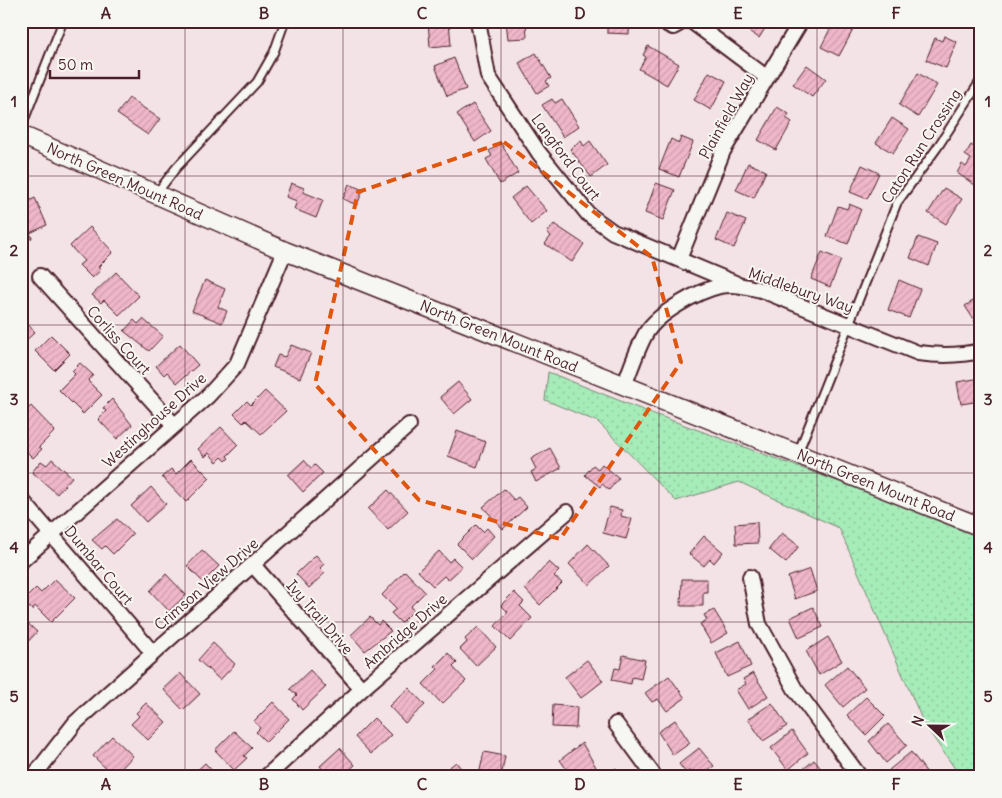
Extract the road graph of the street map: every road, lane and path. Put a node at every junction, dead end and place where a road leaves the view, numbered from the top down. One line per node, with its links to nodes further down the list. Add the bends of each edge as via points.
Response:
1 (64, 21): 10 (lane)
2 (285, 21): 12 (lane, via 274,52 257,82 176,168)
3 (478, 21): 14 (street, Langford Court, via 488,76 539,153 588,214 612,232)
4 (660, 21): 5 (street, via 673,27)
5 (684, 21)
6 (691, 21): 8 (street)
7 (801, 21): 8 (street, Plainfield Way)
8 (766, 77): 14 (street, Plainfield Way, via 723,151)
9 (981, 80): 17 (lane, Caton Run Crossing, via 897,203)
10 (21, 128)
11 (21, 135): 12 (street, North Green Mount Road)
12 (156, 194): 13 (street, North Green Mount Road)
13 (285, 251): 19 (street, North Green Mount Road); 20 (street, Westinghouse Drive, via 237,364 208,396)
14 (679, 259): 16 (street, Langford Court)
15 (40, 276): 20 (street, Corliss Court)
16 (741, 285): 17 (street, Middlebury Way); 19 (street, Middlebury Way, via 720,286 681,302 666,313 647,331)
17 (849, 324): 18 (street, Middlebury Way, via 918,353 961,356); 22 (lane, Caton Run Crossing)
18 (981, 351)
19 (624, 386): 22 (street, North Green Mount Road)
20 (174, 425): 26 (street, Westinghouse Drive)
21 (409, 425): 28 (street, Crimson View Drive)
22 (798, 453): 25 (street, North Green Mount Road)
23 (21, 499): 26 (street, Dumbar Court)
24 (567, 512): 31 (street, Ambridge Drive)
25 (981, 527)
26 (51, 533): 27 (street, Westinghouse Drive); 30 (street, Dumbar Court)
27 (21, 561)
28 (254, 566): 30 (street, Crimson View Drive); 31 (street, Ivy Trail Drive)
29 (750, 577): 36 (street, via 759,624 795,689)
30 (152, 652): 33 (street, Crimson View Drive, via 75,723)
31 (362, 689): 34 (street, Ambridge Drive)
32 (616, 724): 35 (street)
33 (33, 777)
34 (266, 777)
35 (655, 777)
36 (860, 777)

